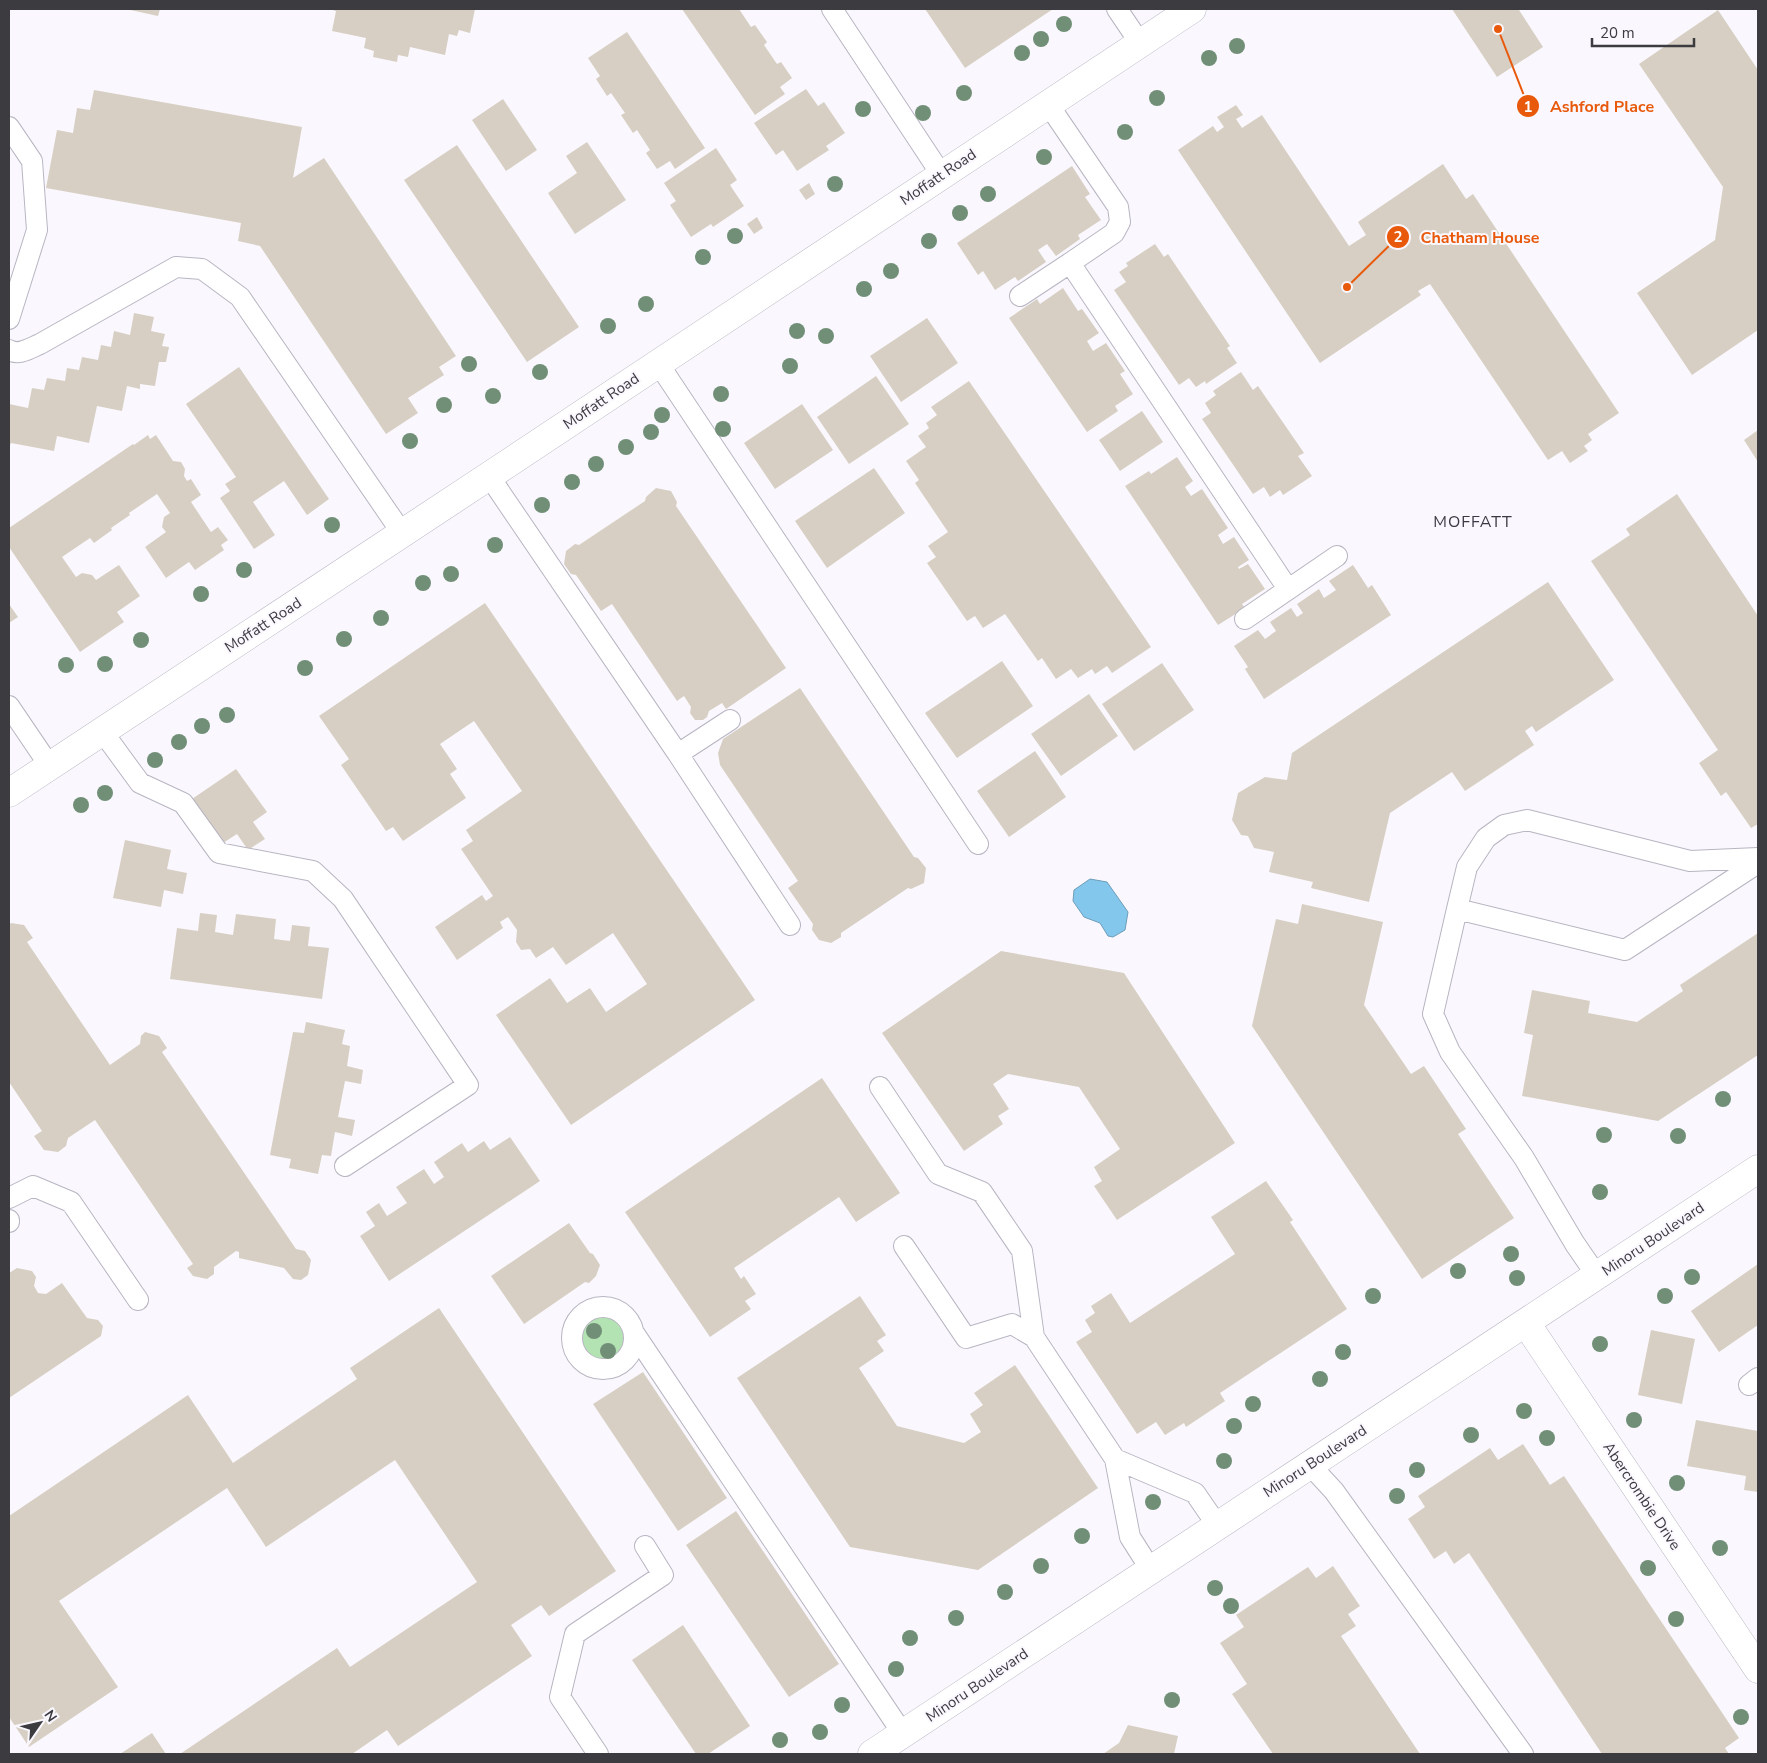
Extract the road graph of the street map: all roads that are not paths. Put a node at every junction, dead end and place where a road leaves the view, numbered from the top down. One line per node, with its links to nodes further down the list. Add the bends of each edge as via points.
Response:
1 (832, 9): 7 (lane)
2 (1117, 9): 4 (lane)
3 (1192, 9): 4 (street, Moffatt Road)
4 (1140, 43): 5 (street, Moffatt Road)
5 (1048, 104): 7 (street, Moffatt Road); 8 (lane, via 1118,207 1120,222 1114,233)
6 (9, 127): 10 (lane, via 32,161 38,230)
7 (941, 174): 12 (street, Moffatt Road)
8 (1070, 263): 9 (lane); 16 (lane)
9 (1020, 296)
10 (9, 319)
11 (9, 350): 14 (lane, via 21,352 40,344 176,267 202,270 240,297)
12 (658, 363): 13 (street, Moffatt Road); 24 (lane)
13 (489, 476): 14 (street, Moffatt Road); 21 (lane)
14 (402, 533): 20 (street, Moffatt Road)
15 (1337, 556): 16 (lane)
16 (1288, 589): 17 (lane)
17 (1245, 619)
18 (9, 706): 22 (lane)
19 (730, 720): 21 (lane)
20 (102, 731): 22 (street, Moffatt Road); 30 (lane, via 140,783 182,803 219,853 313,872 343,899 468,1085)
21 (678, 754): 28 (lane)
22 (49, 766): 23 (street, Moffatt Road)
23 (9, 792)
24 (978, 844)
25 (1758, 858): 27 (lane, via 1690,861 1527,820 1504,825 1486,838 1467,867)
26 (1758, 863): 27 (lane, via 1625,950)
27 (1457, 909): 34 (lane, via 1433,1014 1450,1052 1524,1158)
28 (790, 925)
29 (880, 1087): 38 (lane, via 938,1174 982,1192 1022,1251)
30 (345, 1166)
31 (1758, 1169): 34 (street, Minoru Boulevard)
32 (9, 1198): 35 (lane, via 33,1186 70,1202)
33 (904, 1246): 38 (lane, via 966,1338 1012,1324)
34 (1597, 1276): 36 (street, Minoru Boulevard)
35 (138, 1300)
36 (1526, 1323): 40 (street, Minoru Boulevard); 44 (street, Abercrombie Drive)
37 (634, 1333): 45 (lane)
38 (1034, 1337): 39 (lane)
39 (1115, 1459): 41 (lane, via 1195,1493); 43 (lane, via 1130,1537)
40 (1310, 1465): 41 (street, Minoru Boulevard); 48 (lane, via 1334,1491)
41 (1218, 1525): 43 (street, Minoru Boulevard)
42 (645, 1546): 46 (lane, via 663,1575 575,1634 560,1697)
43 (1151, 1570): 45 (street, Minoru Boulevard)
44 (1758, 1669)
45 (903, 1734): 47 (street, Minoru Boulevard)
46 (598, 1754)
47 (872, 1754)
48 (1523, 1754)

